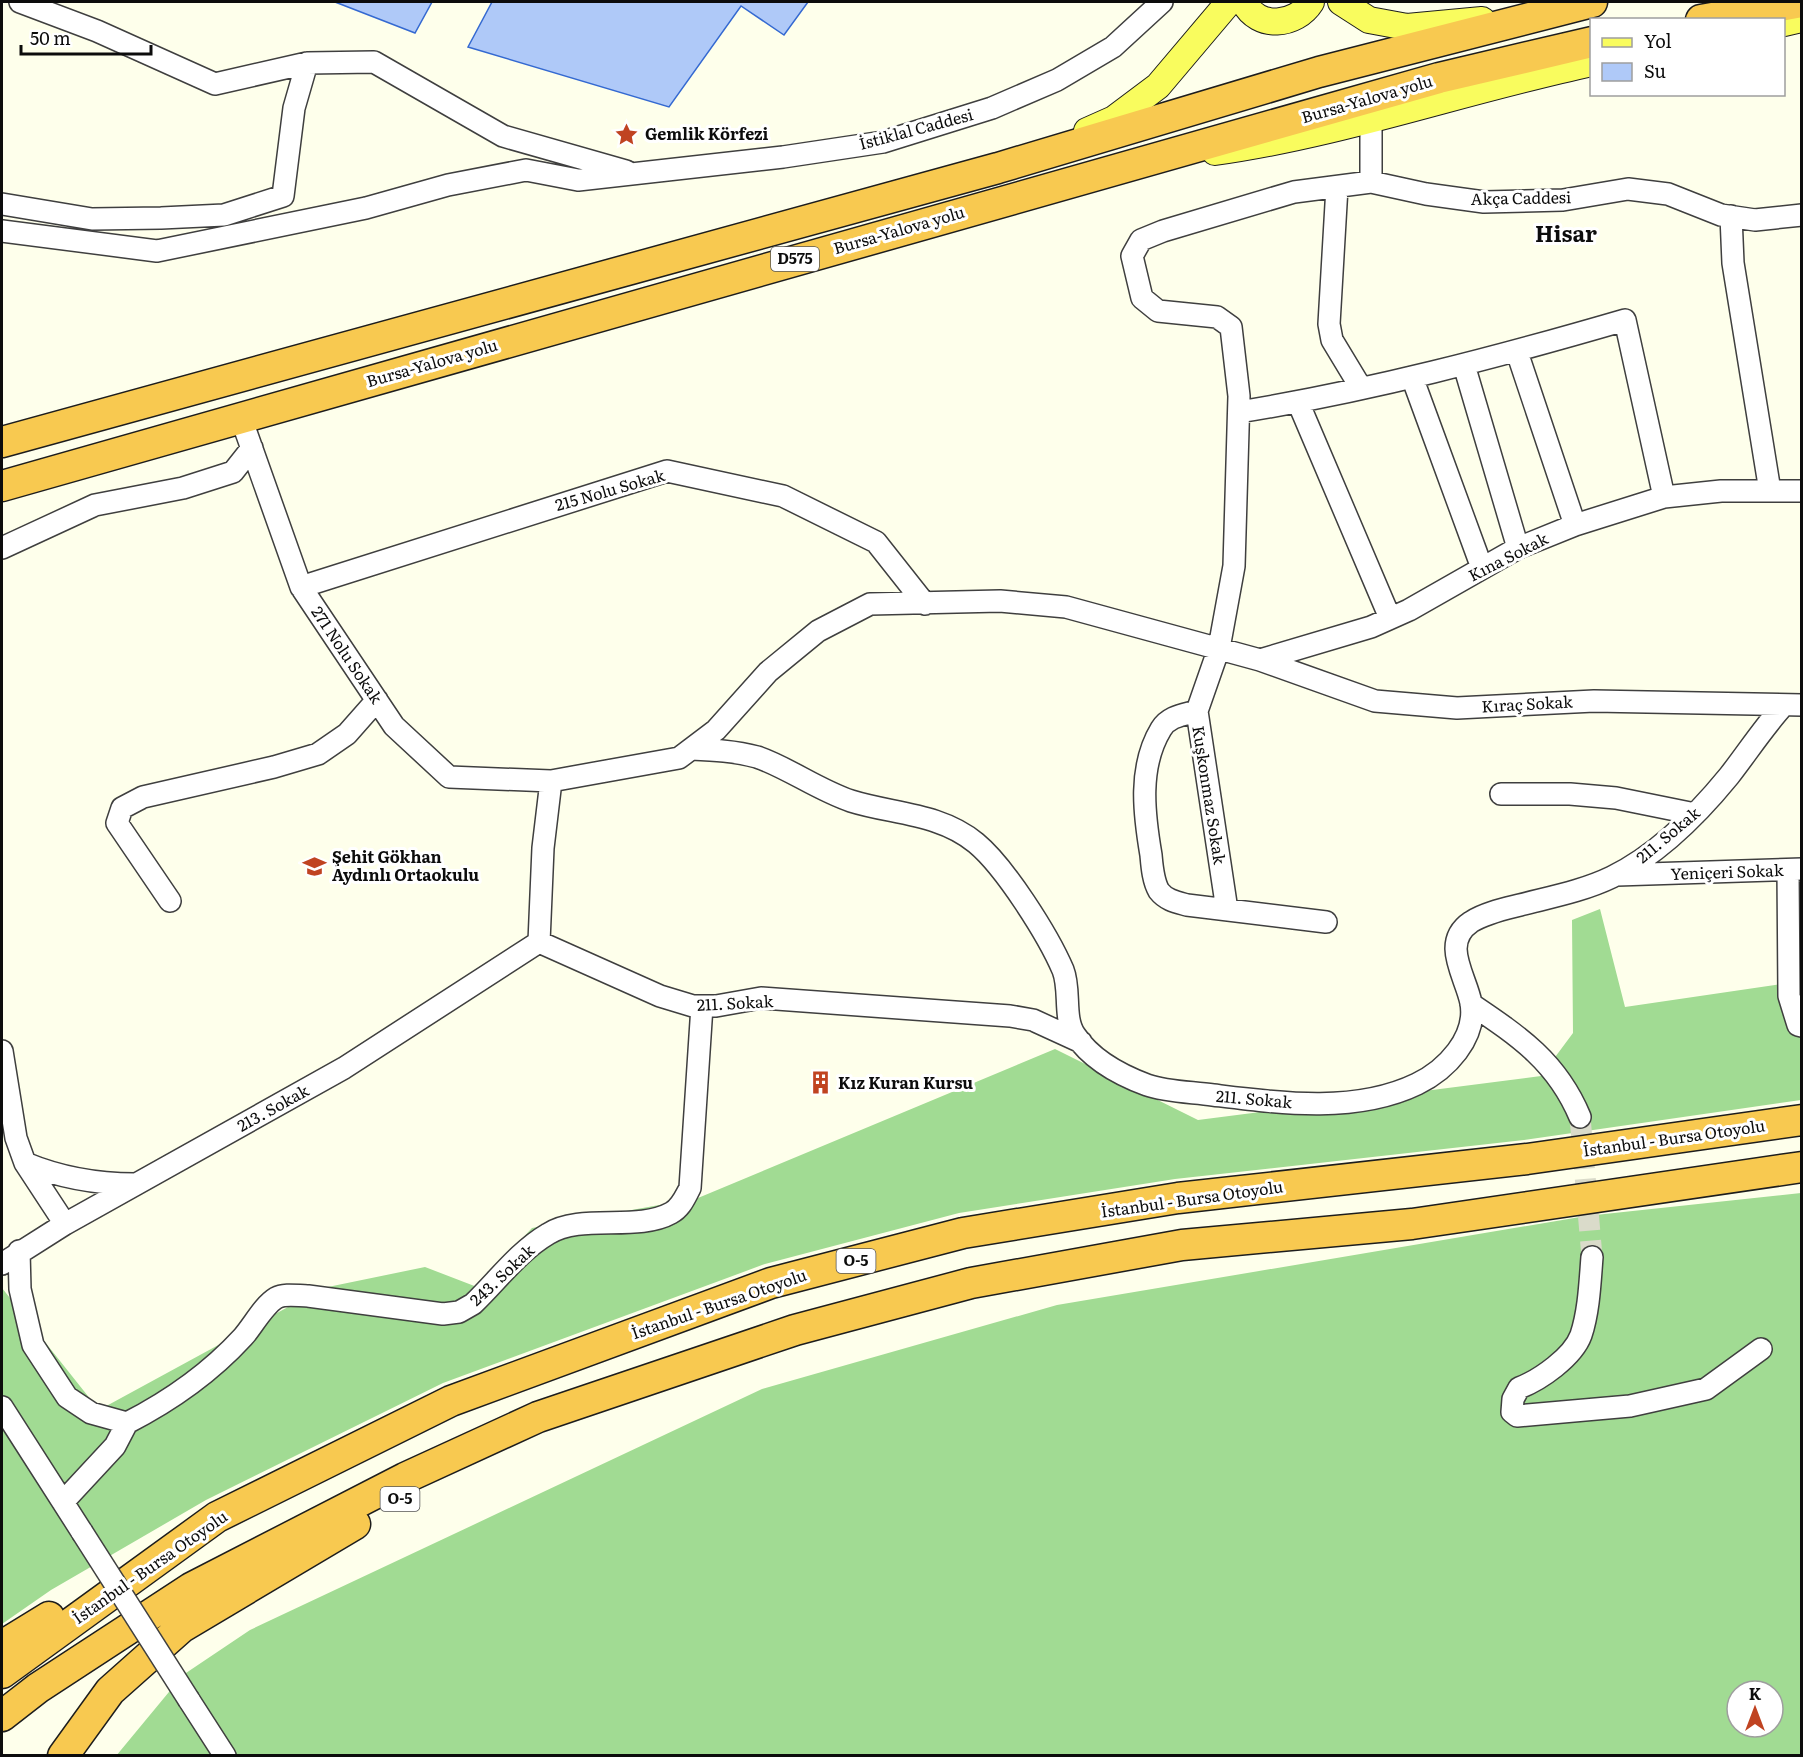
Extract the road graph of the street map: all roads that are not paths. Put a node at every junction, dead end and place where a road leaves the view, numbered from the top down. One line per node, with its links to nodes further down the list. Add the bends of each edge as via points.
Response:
1 (20, 2): 14 (street, via 97,31 215,84)
2 (1162, 2): 19 (street, İstiklal Caddesi, via 1113,46 1058,80 992,108 883,142)
3 (1229, 2): 18 (main road, via 1158,86 1114,119)
4 (1244, 2): 5 (main road, via 1255,15 1279,22 1291,20)
5 (1311, 2)
6 (1341, 2): 9 (main road, via 1370,20 1407,27)
7 (1592, 2): 9 (highway, Bursa-Yalova yolu / D575)
8 (1802, 2): 10 (highway)
9 (1536, 15): 18 (highway, Bursa-Yalova yolu / D575, via 1309,75)
10 (1712, 18)
11 (1802, 19): 12 (main road)
12 (1785, 23)
13 (1590, 42): 17 (highway, Bursa-Yalova yolu / D575, via 1439,78)
14 (308, 63): 19 (street, via 374,62 502,136); 22 (street, via 294,108 283,196 225,215 161,218 92,219)
15 (1590, 64): 16 (main road)
16 (1371, 121): 17 (main road, via 1254,147); 20 (street)
17 (1143, 162): 32 (highway, Bursa-Yalova yolu / D575)
18 (998, 168): 33 (highway, Bursa-Yalova yolu / D575)
19 (638, 175): 25 (street, İstiklal Caddesi, via 578,180 526,170 157,251)
20 (1371, 182): 21 (street, Kuşkonmaz Sokak); 24 (street, Akça Caddesi, via 1484,202 1563,200 1628,189 1668,194)
21 (1337, 187): 29 (street, via 1329,324 1332,340); 31 (street, Kuşkonmaz Sokak, via 1294,192 1163,231 1141,240 1132,256 1142,298 1158,311 1217,316 1232,327)
22 (2, 204)
23 (1802, 215): 24 (street, Akça Caddesi, via 1755,220)
24 (1731, 216): 36 (street, via 1733,263)
25 (2, 231)
26 (1517, 352): 27 (street); 38 (street, via 1625,320); 39 (street)
27 (1464, 365): 28 (street); 41 (street)
28 (1412, 377): 29 (street); 42 (street)
29 (1361, 388): 30 (street)
30 (1298, 402): 31 (street); 45 (street)
31 (1239, 412): 46 (street, Kuşkonmaz Sokak, via 1234,566)
32 (241, 418): 34 (street, 271 Nolu Sokak); 35 (highway, Bursa-Yalova yolu / D575)
33 (2, 442)
34 (252, 448): 40 (street, via 233,472 183,488 95,505); 43 (street, 271 Nolu Sokak)
35 (2, 486)
36 (1770, 491): 37 (street, Kına Sokak); 38 (street, Kına Sokak)
37 (1802, 491)
38 (1664, 496): 39 (street, Kına Sokak)
39 (1575, 525): 41 (street, Kına Sokak)
40 (2, 548)
41 (1518, 548): 42 (street, Kına Sokak)
42 (1482, 568): 45 (street, Kına Sokak)
43 (302, 587): 44 (street, 215 Nolu Sokak, via 667,471 783,496 876,542); 48 (street, 271 Nolu Sokak)
44 (925, 604): 46 (street, Kıraç Sokak, via 1000,601 1066,607); 51 (street, Kıraç Sokak, via 870,604 818,631 768,672 716,730)
45 (1390, 618): 47 (street, Kına Sokak)
46 (1220, 648): 47 (street, Kıraç Sokak); 50 (street, Kuşkonmaz Sokak)
47 (1260, 660): 49 (street, Kıraç Sokak, via 1386,702 1457,708 1594,701)
48 (377, 700): 52 (street, 271 Nolu Sokak, via 394,726 449,777); 57 (street, via 346,734 318,754 143,797 122,808 117,824)
49 (1792, 706): 54 (street, 211. Sokak)
50 (1197, 711): 58 (street, Kuşkonmaz Sokak); 58 (street, via 1173,717 1162,728 1152,750 1144,792 1148,835 1158,889 1167,899)
51 (691, 749): 52 (street, 271 Nolu Sokak, via 679,758); 64 (street, via 759,758 823,790 945,824 974,841 1022,898 1064,972 1071,1030)
52 (551, 781): 60 (street)
53 (1502, 794): 54 (street, via 1616,798)
54 (1695, 814): 56 (street, 211. Sokak)
55 (1795, 870): 56 (street, Yeniçeri Sokak); 63 (street, via 1790,996 1798,1025)
56 (1617, 874): 61 (street, 211. Sokak, via 1588,888 1499,910 1472,921 1461,932 1455,949)
57 (170, 901)
58 (1227, 910): 59 (street)
59 (1326, 922)
60 (539, 942): 62 (street, 211. Sokak, via 660,996); 70 (street, 213. Sokak, via 344,1068)
61 (1471, 1004): 64 (street, 211. Sokak, via 1470,1023 1462,1046 1445,1065 1418,1083 1387,1095 1320,1103 1285,1103 1150,1086 1110,1068); 66 (street, via 1524,1039 1569,1090)
62 (702, 1006): 64 (street, 211. Sokak, via 761,998 1010,1016 1033,1020); 78 (street, 243. Sokak, via 690,1188 670,1214 647,1220 566,1227 548,1233 473,1304 459,1312 427,1313 289,1295 276,1298 210,1369 159,1407)
63 (1802, 1026)
64 (1081, 1042)
65 (2, 1051): 68 (street, via 16,1138)
66 (1580, 1117)
67 (1802, 1120): 80 (highway, İstanbul - Bursa Otoyolu / O-5, via 1527,1159 1178,1198 963,1233 771,1283 451,1401)
68 (25, 1163): 70 (street, via 77,1180); 71 (street)
69 (1802, 1167): 75 (highway, O-5, via 1412,1224 1182,1245 971,1283)
70 (138, 1184): 71 (street, 213. Sokak)
71 (65, 1224): 72 (street, 213. Sokak)
72 (19, 1251): 74 (street, 213. Sokak); 78 (street, via 20,1289 33,1345 67,1397 91,1413)
73 (1592, 1257): 76 (street, via 1580,1337 1539,1381 1519,1388 1512,1412 1517,1416 1630,1406 1706,1389)
74 (2, 1264)
75 (795, 1330): 83 (highway, O-5, via 538,1418 405,1478 191,1588); 84 (highway, O-5, via 581,1418 387,1504 182,1627 110,1691)
76 (1761, 1349)
77 (2, 1407): 79 (street)
78 (127, 1423): 79 (street, via 115,1446)
79 (63, 1502): 85 (street, bridge)
80 (216, 1517): 81 (highway); 82 (highway, İstanbul - Bursa Otoyolu / O-5)
81 (2, 1646)
82 (2, 1673)
83 (2, 1716)
84 (63, 1755)
85 (225, 1755)

